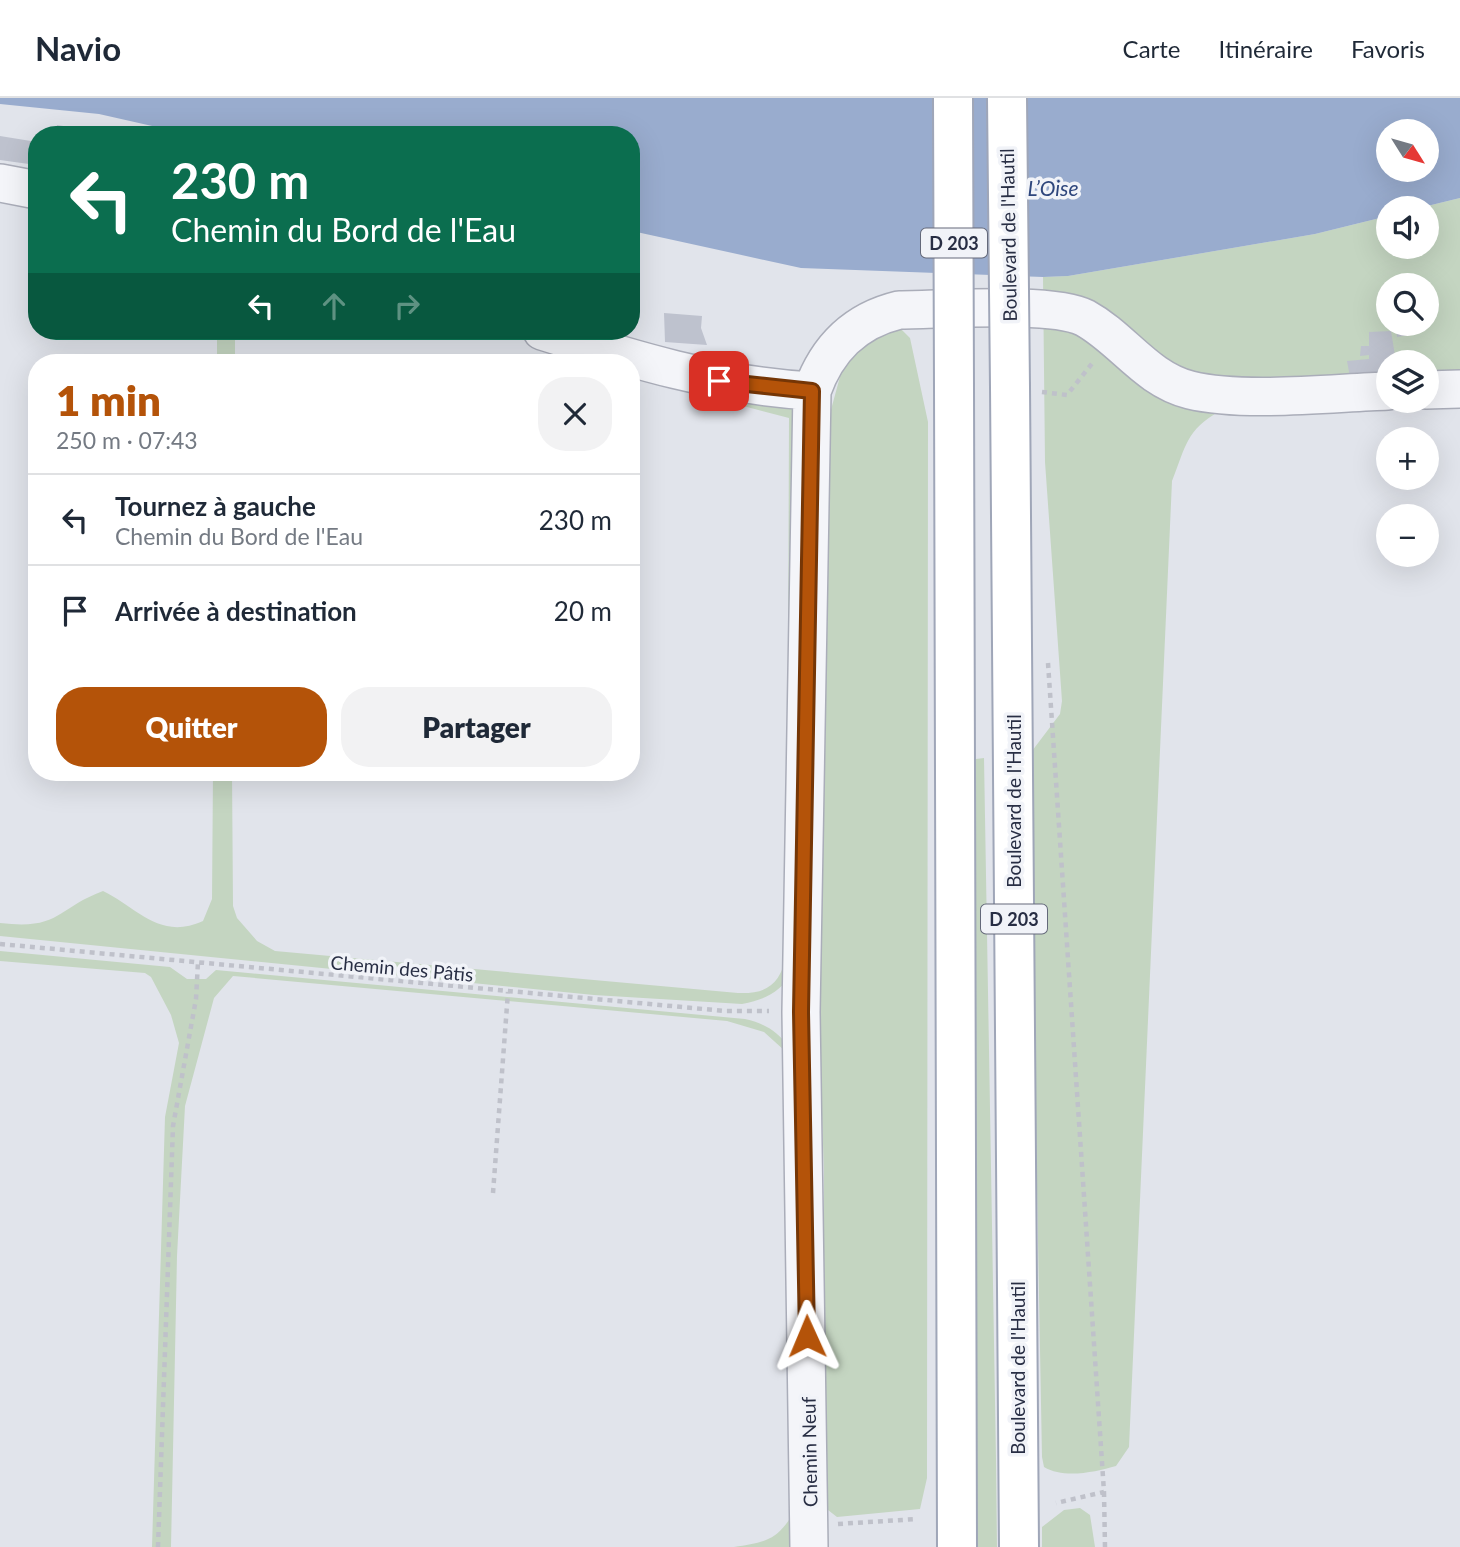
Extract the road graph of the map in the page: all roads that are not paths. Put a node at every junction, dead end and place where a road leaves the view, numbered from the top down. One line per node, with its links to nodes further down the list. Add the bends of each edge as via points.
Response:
1 (953, 98): 13 (main road, D 203, bridge)
2 (1007, 98): 14 (main road, Boulevard de l'Hautil / D 203, bridge, via 1020,389)
3 (0, 183): 4 (street)
4 (28, 188)
5 (573, 340): 6 (street)
6 (620, 354)
7 (640, 360): 10 (street, via 739,385)
8 (1460, 389): 9 (street)
9 (1439, 390)
10 (812, 391): 11 (street, via 821,367 845,336 883,314 899,310 1047,309 1084,318 1170,383 1218,396); 12 (street, Chemin Neuf, via 801,1012)
11 (1376, 391)
12 (810, 1536)
13 (957, 1547)
14 (1018, 1547)

